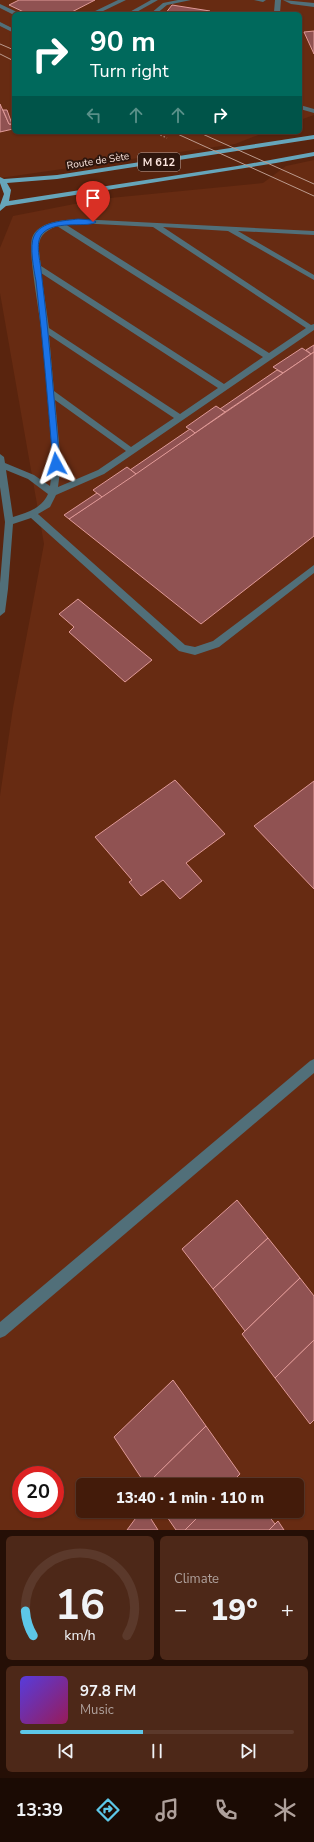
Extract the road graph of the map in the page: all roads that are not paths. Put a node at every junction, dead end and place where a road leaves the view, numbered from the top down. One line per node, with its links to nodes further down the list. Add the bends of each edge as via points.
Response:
1 (122, 0): 11 (street)
2 (155, 0): 12 (street)
3 (188, 0): 13 (street, via 165,4)
4 (257, 0): 5 (street)
5 (263, 0)
6 (278, 0): 14 (street)
7 (286, 0): 9 (street)
8 (0, 6): 10 (street)
9 (314, 6)
10 (13, 12)
11 (96, 12)
12 (133, 12)
13 (156, 12)
14 (277, 12)
15 (0, 24): 16 (street)
16 (12, 30)
17 (302, 107): 18 (street)
18 (314, 112)
19 (314, 137): 21 (main road, Route de Sète / M 612, via 64,176)
20 (314, 154): 22 (main road, M 612)
21 (1, 180): 22 (main road, via 7,188)
22 (5, 204): 23 (main road)
23 (0, 209)
24 (58, 224): 25 (street, via 78,221); 28 (street, via 42,230 36,237 35,251); 32 (street)
25 (155, 225): 26 (street); 30 (street)
26 (230, 229): 27 (street); 29 (street)
27 (314, 233)
28 (39, 268): 31 (street); 33 (street)
29 (314, 278)
30 (312, 327): 32 (street)
31 (45, 329): 34 (street); 35 (street)
32 (269, 357): 33 (street)
33 (224, 388): 35 (street)
34 (50, 392): 36 (street); 38 (street, via 56,464)
35 (180, 418): 36 (street)
36 (131, 451): 38 (street, via 101,472)
37 (1, 461): 38 (street, via 31,477); 40 (street)
38 (53, 493): 39 (street, via 47,506)
39 (32, 514): 40 (street); 41 (street, via 182,648 189,650 195,651 216,644)
40 (10, 522): 42 (street)
41 (314, 568)
42 (0, 612)
43 (314, 1065): 44 (street)
44 (0, 1331)

